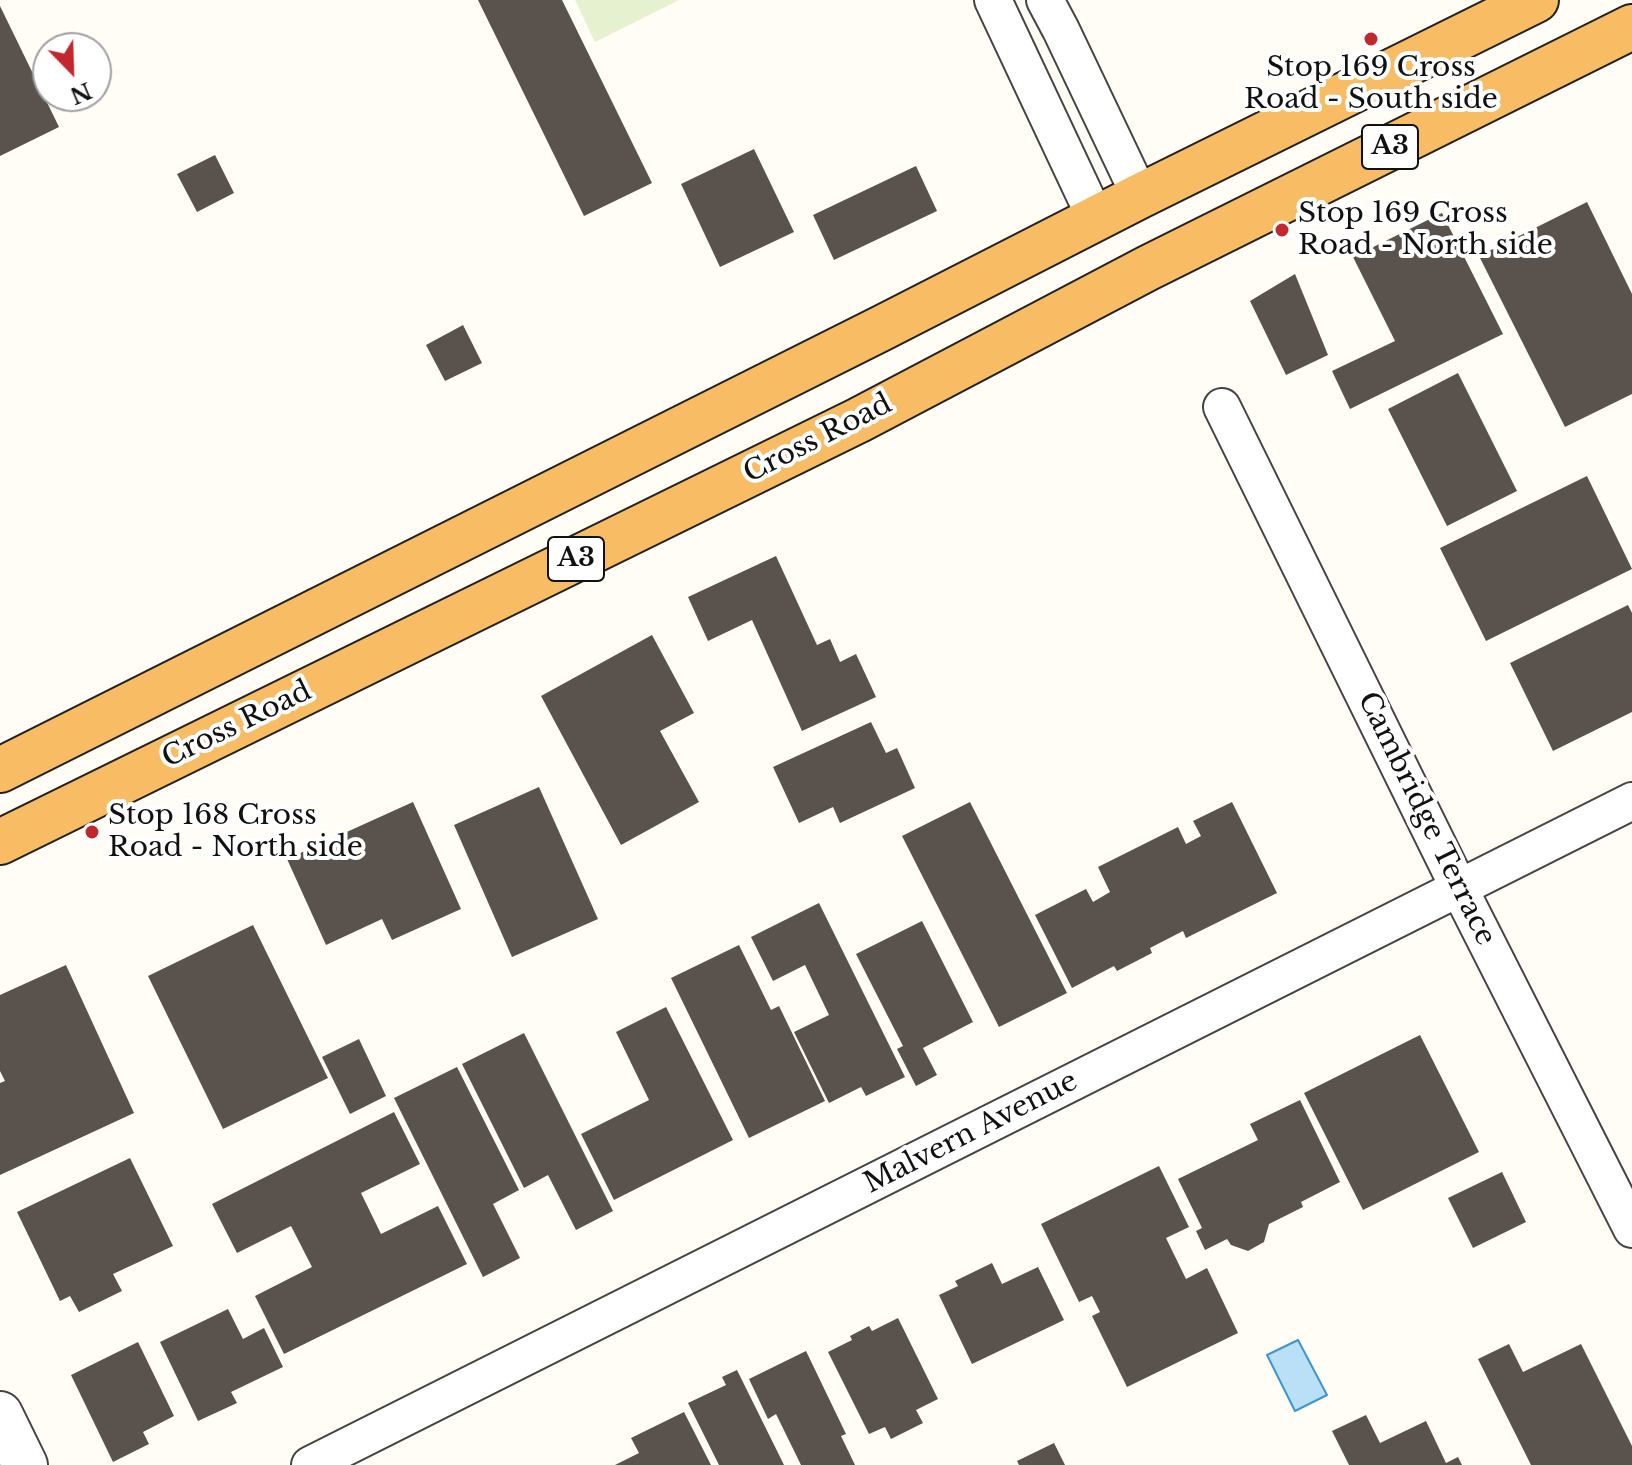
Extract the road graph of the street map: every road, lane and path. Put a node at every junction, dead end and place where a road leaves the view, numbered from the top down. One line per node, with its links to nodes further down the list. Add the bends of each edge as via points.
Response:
1 (993, 0): 6 (street)
2 (1045, 0): 5 (street)
3 (1536, 0): 5 (highway, A3)
4 (1632, 27): 7 (highway, Cross Road / A3)
5 (1140, 196): 6 (highway, A3); 7 (highway)
6 (1096, 219): 7 (highway); 9 (highway, A3)
7 (1148, 268): 11 (highway, Cross Road / A3, via 859,420)
8 (1222, 407): 12 (street, Cambridge Terrace)
9 (0, 770)
10 (1632, 801): 12 (street, Malvern Avenue)
11 (0, 842)
12 (1459, 888): 13 (street, Cambridge Terrace); 16 (street, Malvern Avenue)
13 (1632, 1229)
14 (0, 1414): 15 (street)
15 (25, 1465)
16 (310, 1465)

